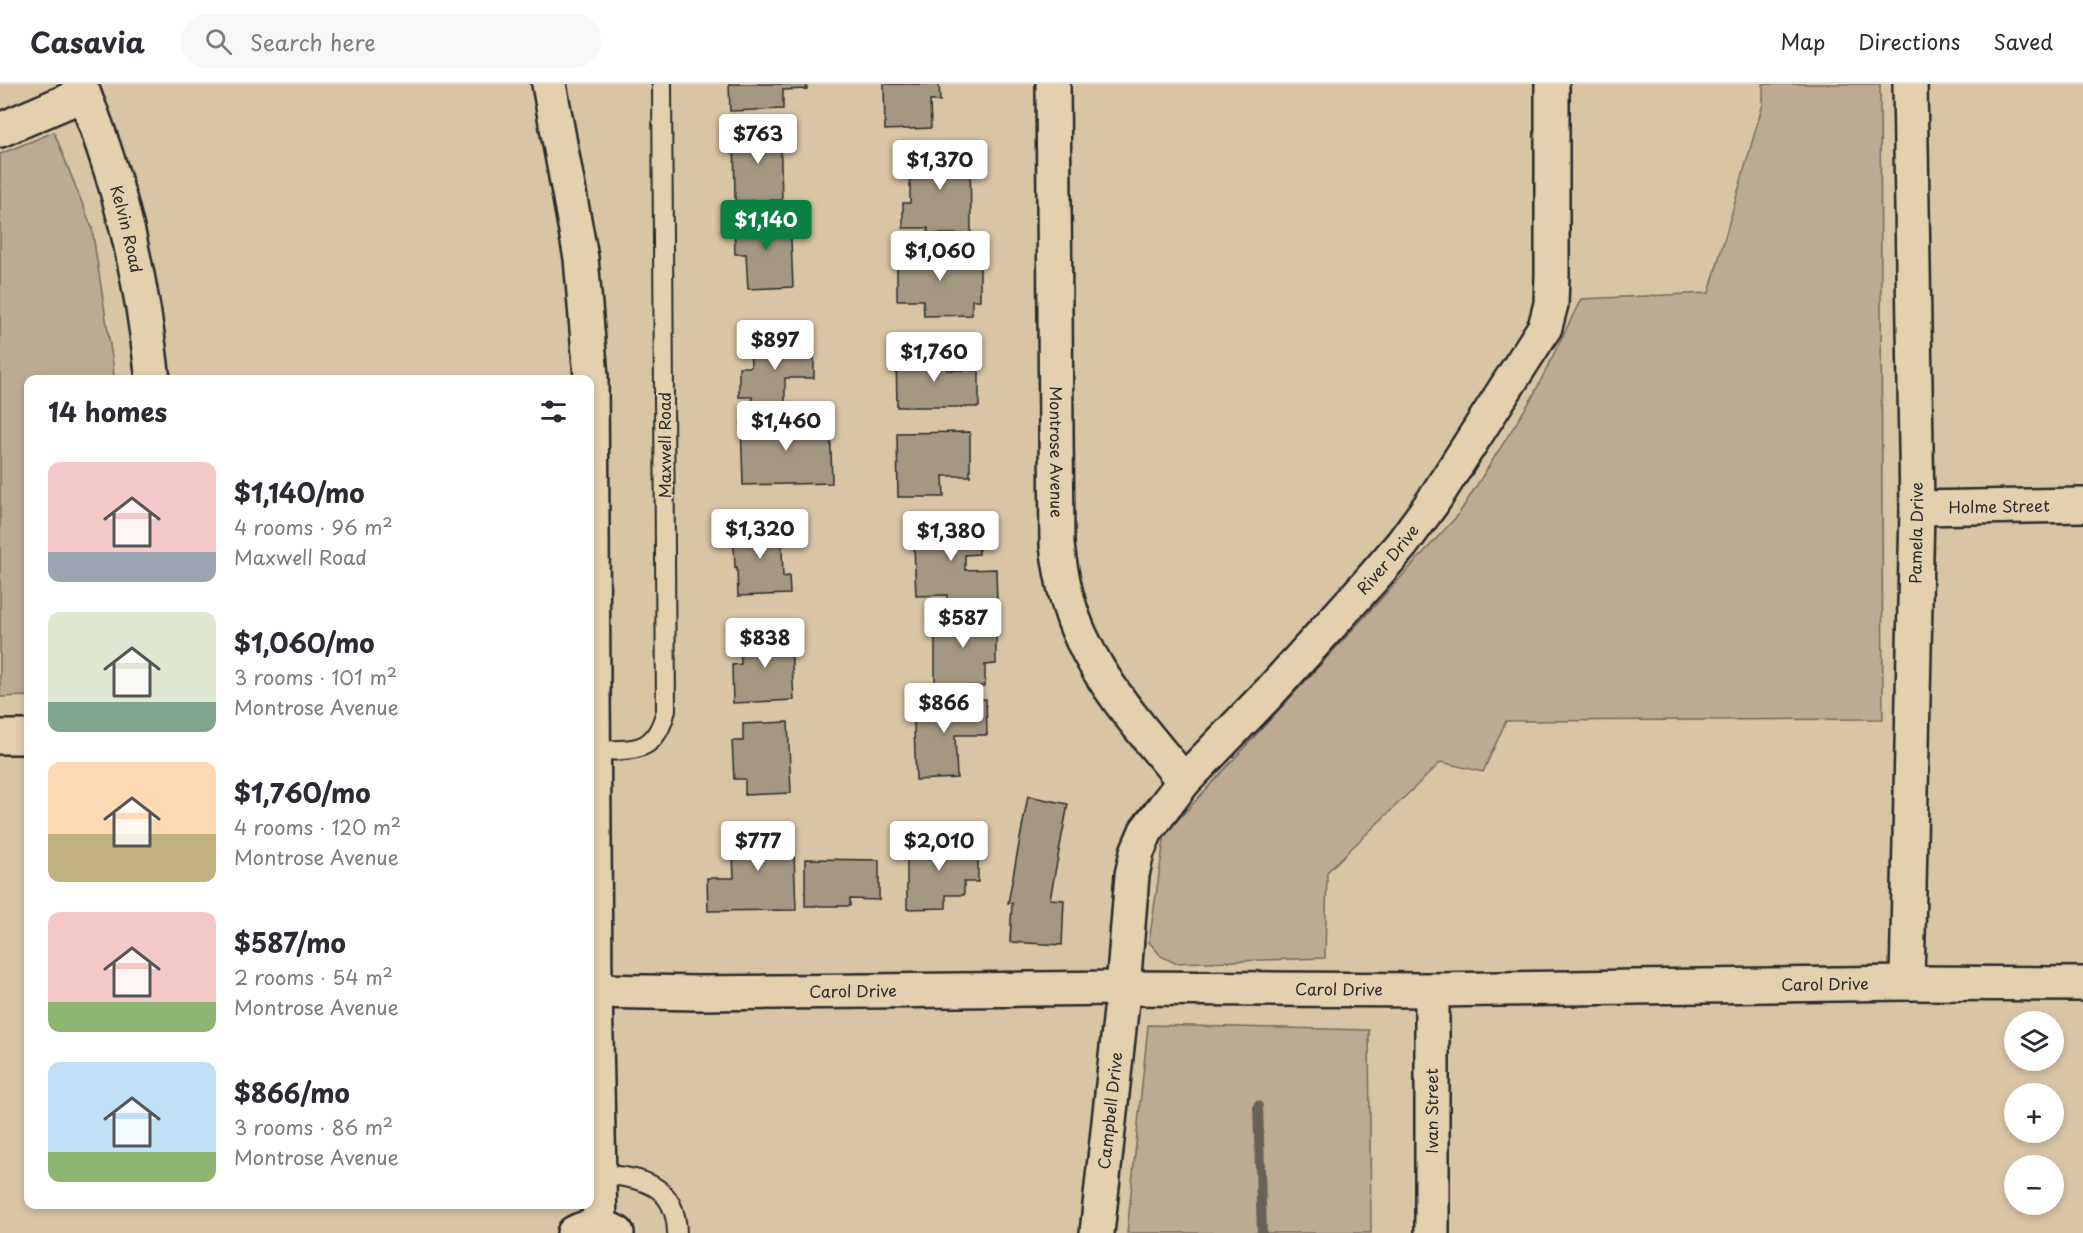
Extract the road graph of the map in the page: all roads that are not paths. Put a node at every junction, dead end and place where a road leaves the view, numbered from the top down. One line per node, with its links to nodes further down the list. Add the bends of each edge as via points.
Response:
1 (527, 84): 9 (street)
2 (549, 84): 9 (street)
3 (662, 84): 16 (lane, Maxwell Road, via 666,710 653,739 639,749)
4 (1053, 84): 17 (street, Montrose Avenue, via 1060,565 1082,639 1122,703)
5 (1552, 84): 17 (street, River Drive, via 1552,275 1545,327 1402,544)
6 (1910, 84): 13 (street, Pamela Drive)
7 (81, 89): 8 (street); 10 (street, Kelvin Road, via 127,224)
8 (0, 130)
9 (558, 138): 11 (street, via 581,258)
10 (152, 375)
11 (591, 375)
12 (2083, 505): 13 (street, Holme Street)
13 (1917, 508): 19 (street, Pamela Drive)
14 (0, 737): 15 (street)
15 (24, 737)
16 (594, 739)
17 (1184, 781): 21 (street, River Drive, via 1146,831 1137,852)
18 (594, 928): 23 (street)
19 (1907, 983): 20 (street, Carol Drive); 22 (street, Carol Drive)
20 (2083, 984)
21 (1123, 988): 22 (street, Carol Drive); 23 (street, Carol Drive); 27 (street, Campbell Drive)
22 (1432, 990): 28 (street, Ivan Street)
23 (595, 991): 24 (street)
24 (600, 1174): 25 (street); 26 (lane, via 630,1177 657,1188 673,1205)
25 (597, 1231)
26 (677, 1233)
27 (1097, 1233)
28 (1432, 1233)

